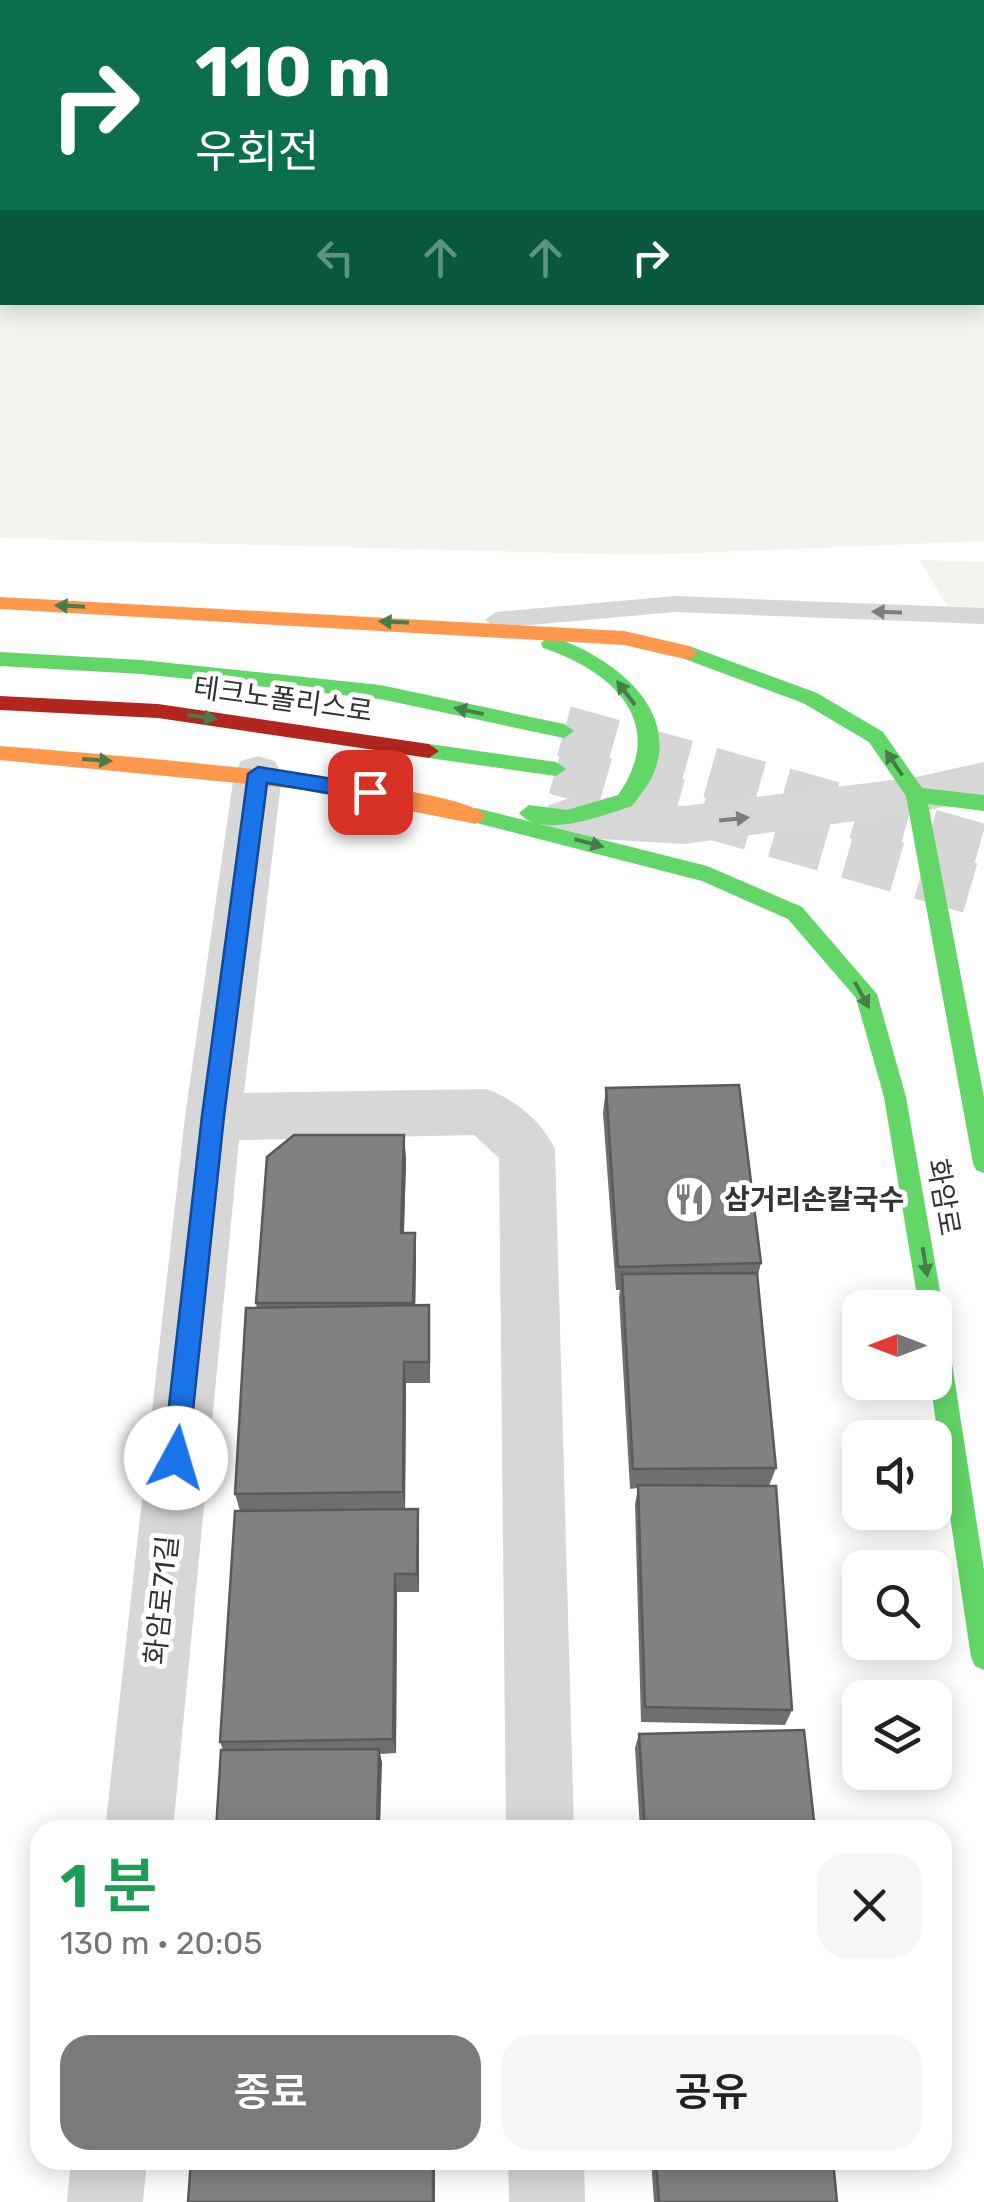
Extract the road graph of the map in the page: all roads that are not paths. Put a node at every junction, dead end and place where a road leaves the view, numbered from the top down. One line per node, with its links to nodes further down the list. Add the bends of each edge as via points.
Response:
1 (0, 603): 3 (main road, one-way to 1)
2 (984, 616): 3 (lane, one-way to 3, via 676,604)
3 (438, 625): 11 (main road, one-way to 3, via 876,737 810,698 694,654 624,638); 14 (main road, one-way to 3, via 625,800 648,763 645,718 607,668 588,656)
4 (0, 659): 6 (main road, one-way to 4, via 380,692)
5 (0, 703): 8 (main road, 테크노폴리스로, one-way to 8, via 158,711)
6 (564, 731)
7 (0, 753): 9 (main road, one-way to 9)
8 (556, 769)
9 (258, 774): 12 (main road); 16 (street, 화암로71길)
10 (984, 780): 11 (street)
11 (916, 795): 13 (main road); 14 (street, one-way to 11, via 684,825); 17 (main road, 화암로)
12 (406, 798): 14 (main road); 19 (main road, 화암로, one-way to 19, via 706,874 795,913 866,994 895,1097)
13 (984, 803)
14 (566, 818)
15 (984, 1052): 17 (lane)
16 (213, 1116): 22 (street, 화암로71길); 23 (street, via 486,1112 527,1149)
17 (981, 1117): 18 (main road, 화암로)
18 (984, 1163)
19 (929, 1290)
20 (945, 1400): 21 (main road)
21 (984, 1657)
22 (140, 1820)
23 (540, 1820)
24 (108, 2170): 26 (street)
25 (546, 2170): 27 (street)
26 (105, 2202)
27 (547, 2202)

